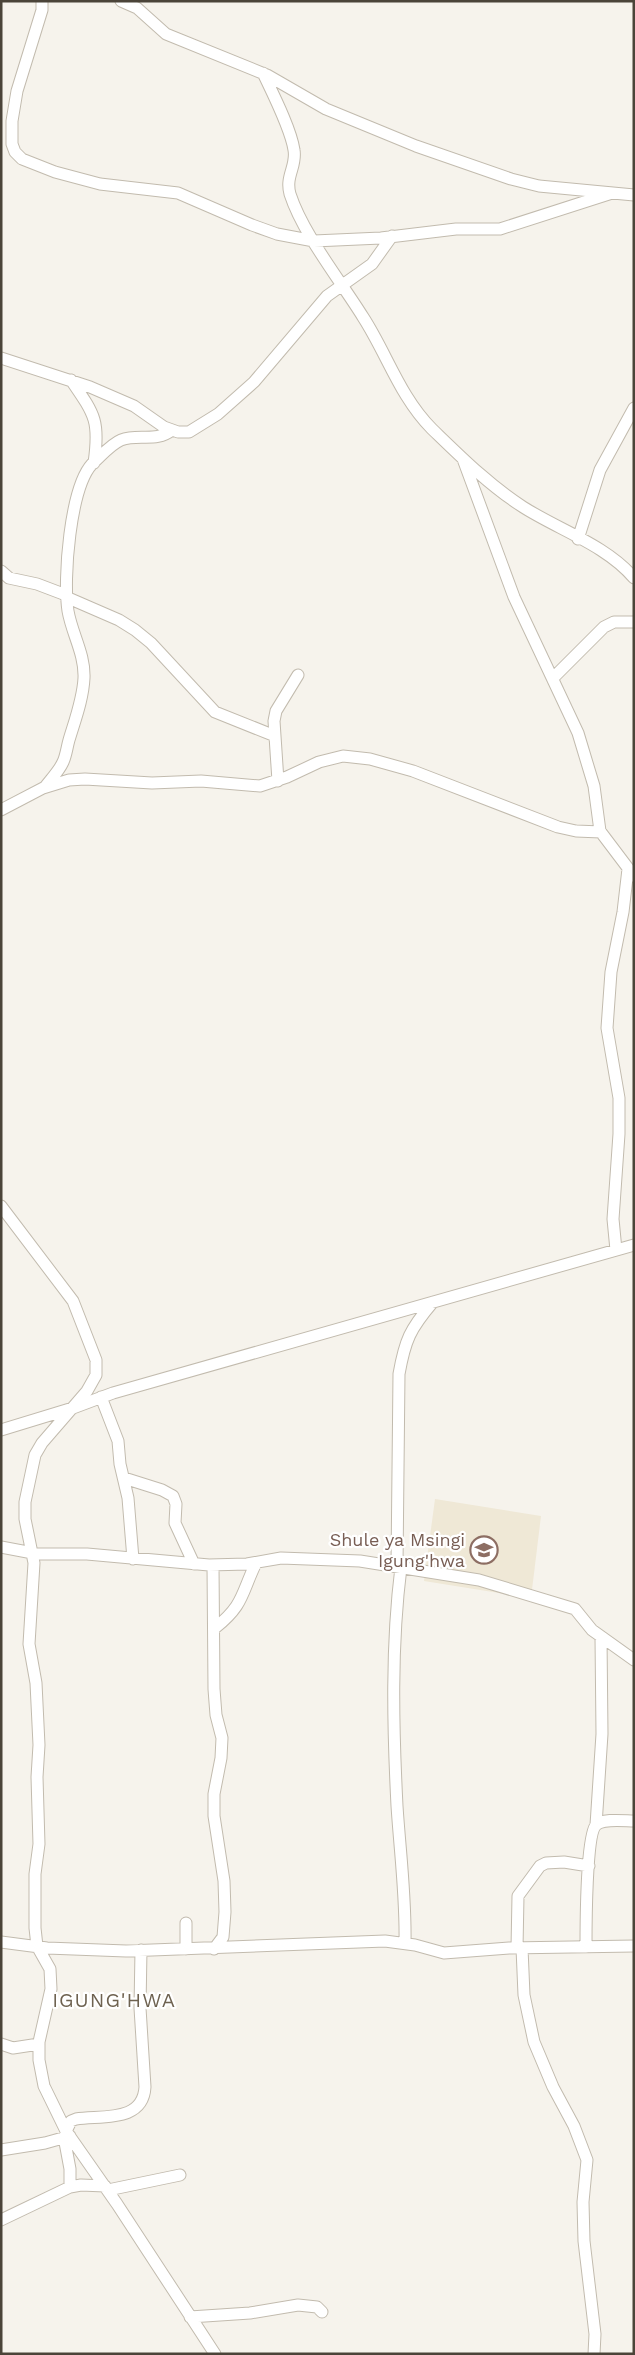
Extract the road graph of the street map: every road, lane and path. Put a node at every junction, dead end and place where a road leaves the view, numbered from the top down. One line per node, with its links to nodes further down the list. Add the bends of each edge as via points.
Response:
1 (42, 1): 7 (street, via 12,120 12,144 22,159 100,184 178,193 277,234)
2 (121, 1): 3 (street, via 136,8 166,34)
3 (263, 73): 4 (street, via 326,110 358,124 511,179 539,186); 7 (street, via 295,151 288,179 291,196)
4 (612, 193): 5 (street); 6 (street, via 500,229 456,229)
5 (634, 194)
6 (392, 236): 7 (street); 8 (street, via 372,264)
7 (314, 241): 8 (street)
8 (342, 286): 12 (street, via 323,301 254,382 224,409 189,432); 13 (street, via 364,318 412,406)
9 (1, 358): 10 (street)
10 (71, 380): 12 (street, via 134,406); 14 (street, via 96,421)
11 (634, 408): 15 (street, via 600,470)
12 (172, 430): 14 (street, via 162,437 122,440)
13 (461, 455): 15 (street, via 493,488); 21 (street, via 511,590)
14 (94, 463): 18 (street, via 79,487 69,538)
15 (578, 539): 17 (street, via 607,556)
16 (1, 571): 18 (street, via 9,578 37,584)
17 (634, 578)
18 (66, 596): 22 (street, via 135,630 151,643 214,712); 24 (street, via 84,678 63,762)
19 (634, 622): 21 (street, via 614,622 604,627)
20 (298, 675): 22 (street, via 276,711)
21 (553, 678): 26 (street, via 587,761)
22 (275, 736): 23 (street)
23 (278, 781): 24 (street, via 247,787 201,781 152,783 85,779); 26 (street, via 333,758 370,758 558,827)
24 (46, 787): 25 (street)
25 (1, 810)
26 (601, 832): 27 (street)
27 (631, 872): 30 (street, via 611,972 607,1028 619,1098 613,1219)
28 (1, 1206): 33 (street, via 73,1301 96,1360 94,1381)
29 (634, 1245): 30 (street)
30 (616, 1250): 31 (street)
31 (433, 1302): 32 (street); 42 (street, via 410,1330 399,1374)
32 (101, 1397): 33 (street); 35 (street, via 117,1436)
33 (73, 1408): 34 (street); 37 (street, via 42,1442 30,1472 25,1518)
34 (1, 1430)
35 (124, 1478): 38 (street); 40 (street, via 173,1496 175,1523)
36 (1, 1547): 37 (street)
37 (34, 1554): 38 (street, via 87,1554); 52 (street, via 29,1636 36,1683 39,1745 39,1844 35,1874)
38 (133, 1559): 40 (street)
39 (256, 1563): 41 (street); 42 (street, via 292,1558); 43 (street, via 241,1602)
40 (194, 1564): 41 (street)
41 (213, 1565): 43 (street)
42 (399, 1566): 44 (street, via 479,1580 569,1606 580,1613); 51 (street, via 394,1631 396,1787 405,1893)
43 (214, 1628): 57 (street, via 215,1701 222,1738 214,1816 224,1882 225,1922 221,1942)
44 (601, 1637): 45 (street); 47 (street, via 602,1734)
45 (634, 1660)
46 (634, 1821): 47 (street)
47 (596, 1825): 48 (street)
48 (589, 1866): 54 (street); 55 (street, via 559,1862 540,1866 518,1896)
49 (186, 1923): 56 (street)
50 (1, 1942): 52 (street)
51 (405, 1943): 55 (street, via 444,1953); 57 (street, via 361,1941)
52 (38, 1946): 58 (street); 60 (street, via 50,1969 51,1989)
53 (634, 1946): 54 (street)
54 (586, 1947): 55 (street)
55 (520, 1948): 70 (street, via 524,1995 534,2042 574,2126 586,2160 584,2241 595,2334)
56 (186, 1949): 57 (street); 58 (street)
57 (214, 1949)
58 (141, 1950): 61 (street, via 143,2099 125,2114 76,2119 71,2122)
59 (1, 2044): 60 (street, via 13,2048)
60 (39, 2044): 61 (street, via 44,2086)
61 (67, 2135): 62 (street); 64 (street); 65 (street)
62 (1, 2150)
63 (180, 2175): 65 (street)
64 (70, 2187): 65 (street); 66 (street)
65 (106, 2188): 68 (street)
66 (1, 2220)
67 (322, 2312): 68 (street, via 317,2307 298,2305 250,2313)
68 (190, 2317): 69 (street)
69 (215, 2354)
70 (594, 2354)

